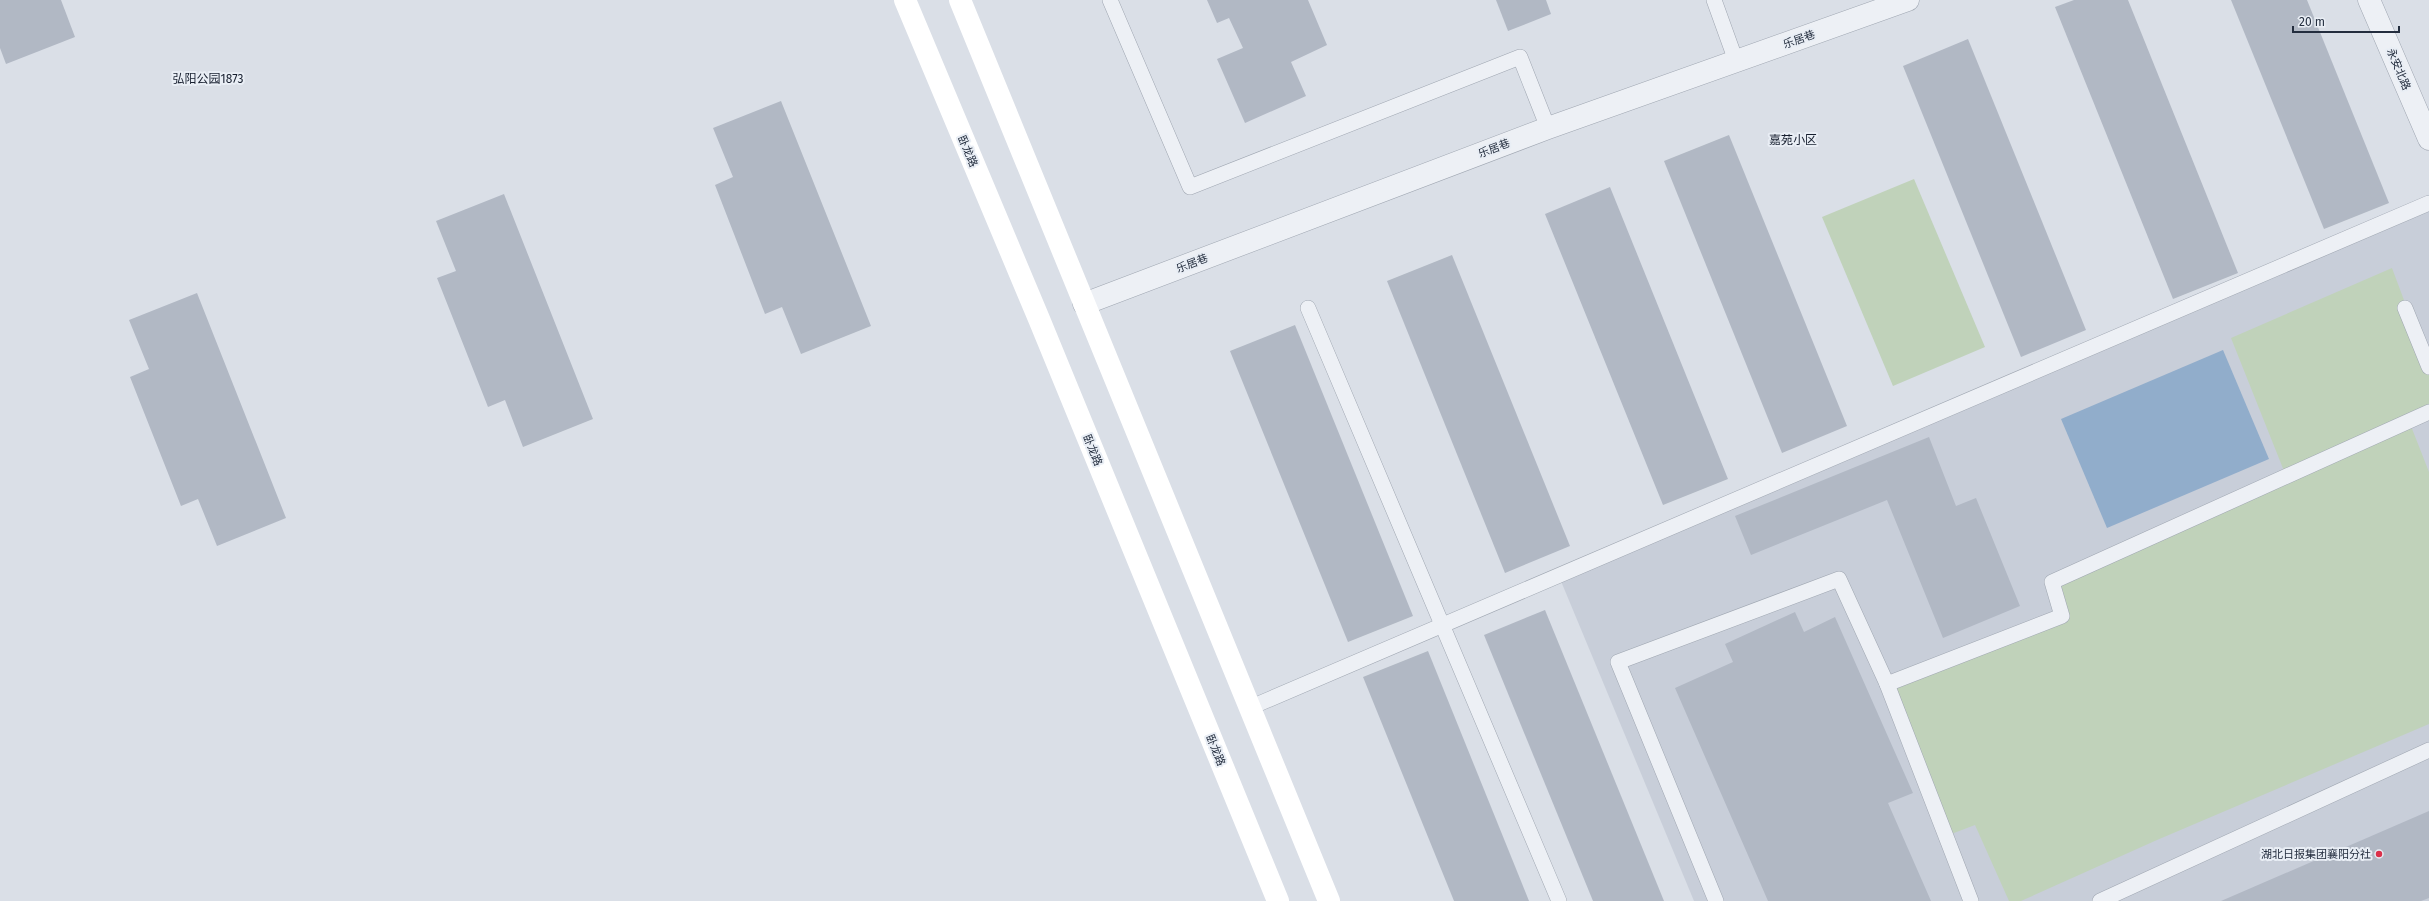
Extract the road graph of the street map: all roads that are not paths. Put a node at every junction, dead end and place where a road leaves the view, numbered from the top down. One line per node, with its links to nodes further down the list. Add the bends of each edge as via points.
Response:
1 (905, 0): 20 (main road, 卧龙路)
2 (960, 0): 11 (main road)
3 (1110, 0): 8 (lane, via 1190,187 1520,57)
4 (1714, 0): 7 (lane)
5 (1908, 0): 7 (street, 乐居巷)
6 (2369, 0): 9 (street, 永安北路)
7 (1736, 61): 8 (street, 乐居巷)
8 (1548, 128): 11 (street, 乐居巷)
9 (2429, 139)
10 (2429, 203): 16 (lane)
11 (1084, 304): 18 (main road)
12 (1308, 308): 16 (lane)
13 (2406, 308): 14 (lane)
14 (2429, 367)
15 (2429, 412): 17 (lane, via 2052,582 2062,616)
16 (1442, 624): 18 (lane); 22 (lane)
17 (1887, 684): 23 (lane, via 1839,579 1618,662); 24 (lane)
18 (1249, 708): 21 (main road)
19 (2429, 750): 25 (lane)
20 (1278, 901)
21 (1329, 901)
22 (1559, 901)
23 (1716, 901)
24 (1971, 901)
25 (2100, 901)

